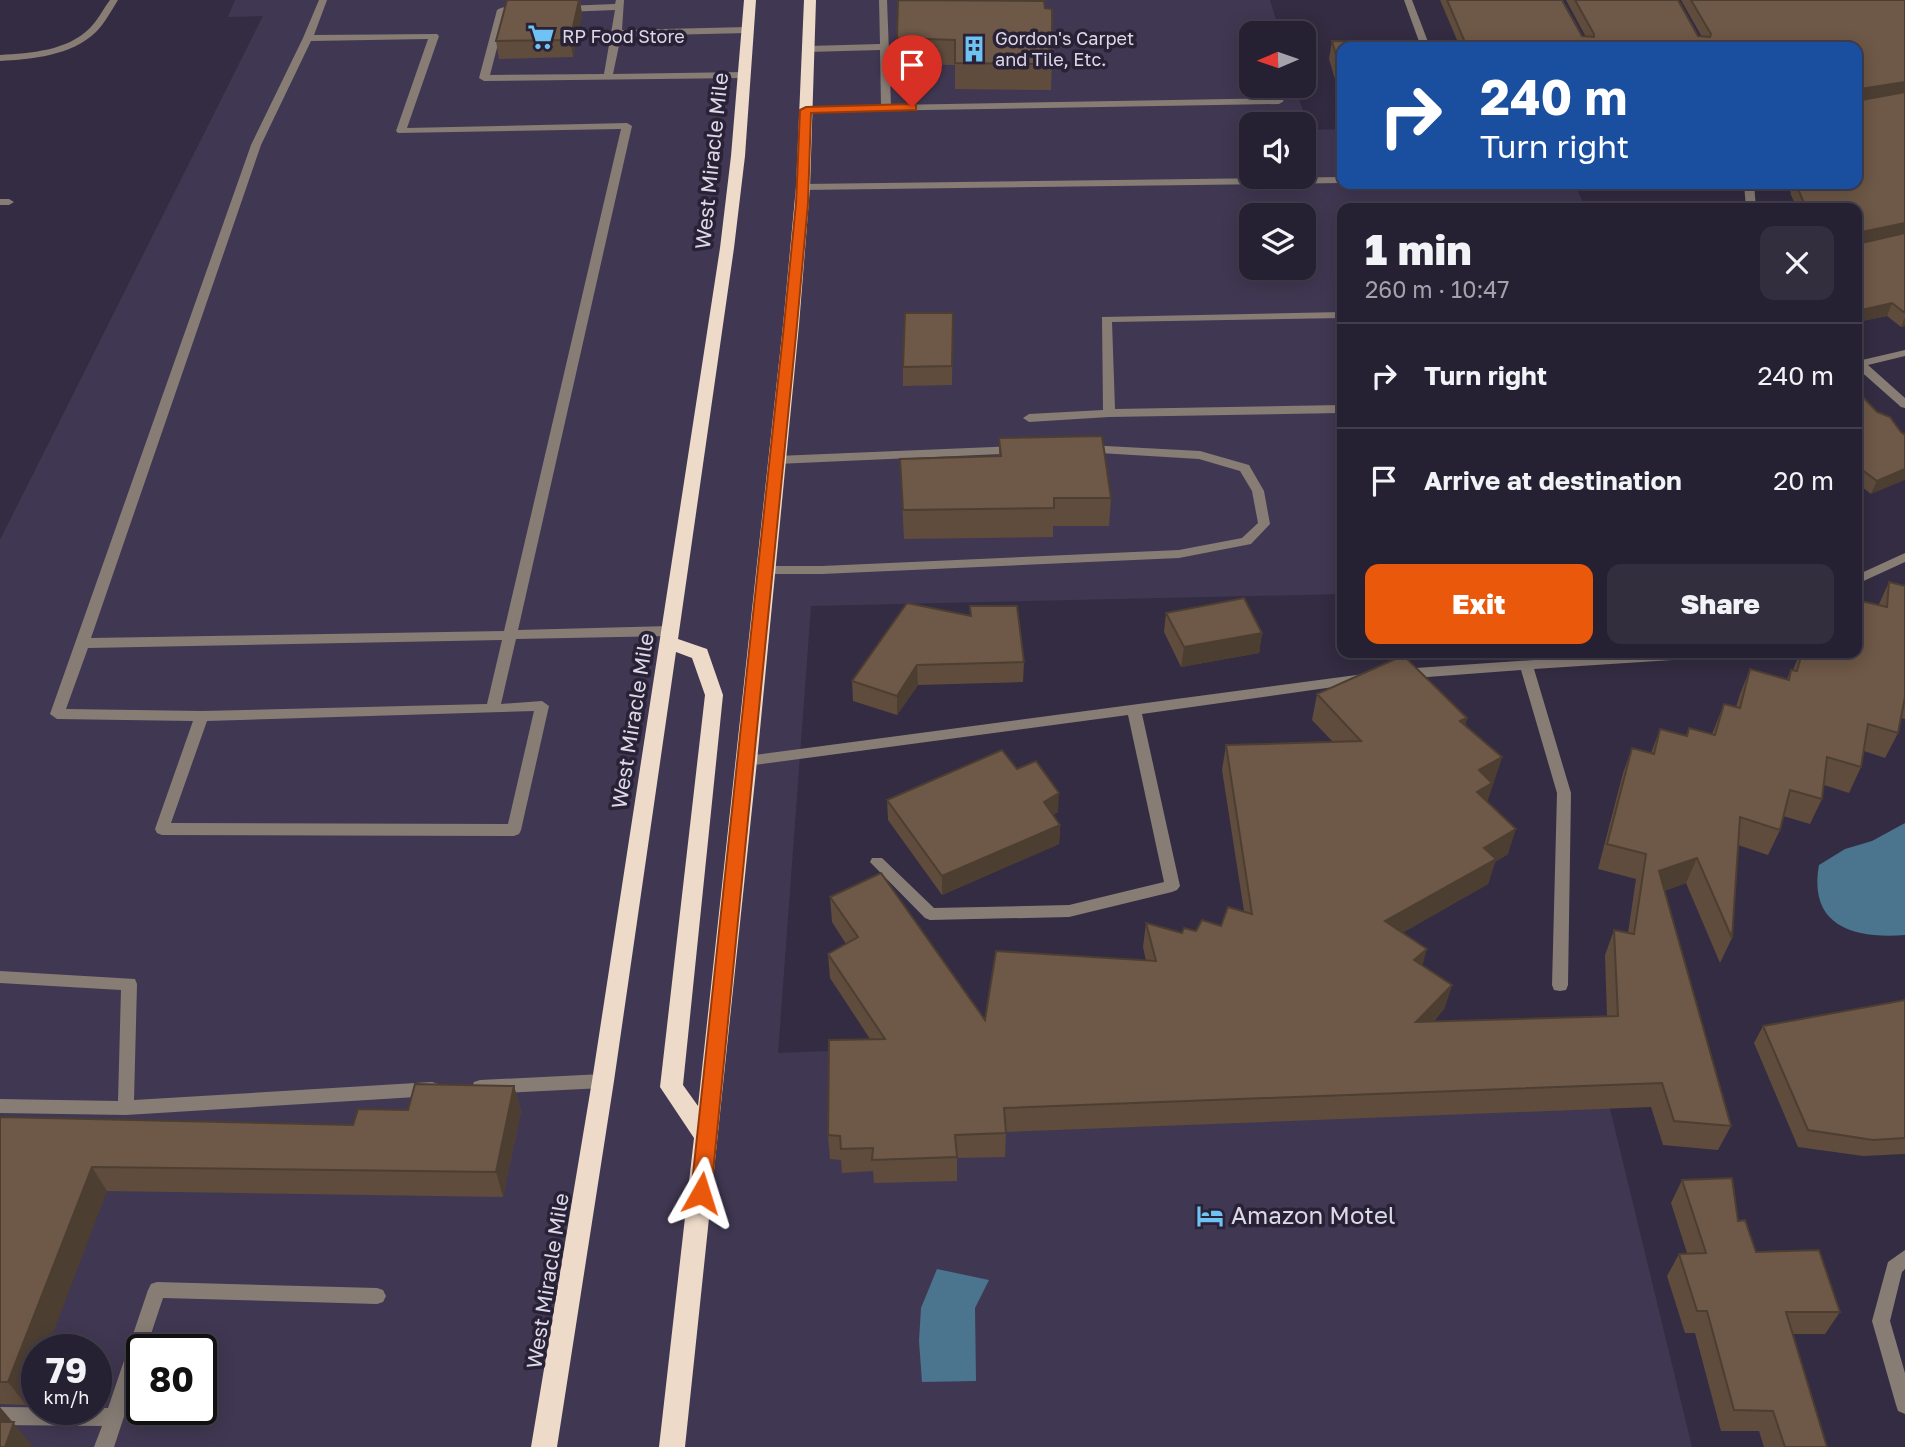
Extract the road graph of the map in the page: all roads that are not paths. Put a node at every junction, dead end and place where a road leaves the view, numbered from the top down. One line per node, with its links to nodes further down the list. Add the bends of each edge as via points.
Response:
1 (114, 0): 16 (lane, via 93,31 71,46)
2 (323, 0): 12 (lane)
3 (750, 0): 10 (highway, West Miracle Mile)
4 (810, 0): 15 (highway)
5 (883, 0): 14 (lane)
6 (1408, 0): 13 (lane)
7 (619, 4): 9 (lane); 11 (lane)
8 (541, 9): 18 (lane, via 502,10 484,78)
9 (554, 9)
10 (747, 30): 11 (lane); 17 (highway, West Miracle Mile)
11 (617, 33): 18 (lane)
12 (308, 38): 38 (lane, via 434,36 401,131 627,126); 40 (lane, via 256,145)
13 (1424, 42)
14 (885, 47): 15 (lane); 20 (lane)
15 (808, 49): 21 (highway)
16 (0, 58)
17 (743, 75): 18 (lane); 39 (highway, West Miracle Mile, via 727,248)
18 (608, 76)
19 (1279, 101): 20 (lane)
20 (886, 108): 21 (lane)
21 (806, 110): 23 (highway)
22 (1337, 180): 23 (lane)
23 (803, 187): 34 (highway)
24 (1337, 315): 30 (lane, via 1106,319)
25 (1905, 353): 26 (lane)
26 (1862, 362)
27 (1862, 366): 28 (lane)
28 (1905, 404)
29 (1337, 409): 30 (lane)
30 (1109, 413): 31 (lane)
31 (1029, 418)
32 (1075, 449): 36 (lane, via 1200,454 1245,468 1258,491 1264,524 1246,541 1179,554)
33 (1033, 450): 34 (lane)
34 (777, 460): 36 (highway)
35 (1905, 557): 37 (lane)
36 (766, 569): 46 (highway)
37 (1862, 578)
38 (510, 635): 39 (lane); 40 (lane); 43 (lane)
39 (669, 637): 50 (highway, West Miracle Mile); 53 (highway, via 699,654 714,695 671,1087)
40 (83, 643): 45 (lane, via 57,714)
41 (1629, 658): 42 (lane)
42 (1526, 665): 44 (lane, via 1384,676); 49 (lane, via 1564,793)
43 (493, 709): 45 (lane); 45 (lane, via 542,706 514,830 162,829)
44 (1134, 709): 46 (lane); 47 (lane, via 1172,886 1069,911 930,914)
45 (202, 716)
46 (747, 761): 53 (highway)
47 (877, 862)
48 (0, 977): 52 (lane, via 129,984)
49 (1560, 985)
50 (603, 1081): 52 (lane); 60 (highway, West Miracle Mile)
51 (0, 1106): 52 (lane)
52 (126, 1108)
53 (707, 1139): 61 (highway)
54 (1905, 1258): 56 (lane, via 1894,1268 1881,1321)
55 (377, 1296): 58 (lane, via 157,1290)
56 (1905, 1405)
57 (0, 1416): 58 (lane)
58 (113, 1417): 59 (lane)
59 (104, 1447)
60 (544, 1447)
61 (672, 1447)

